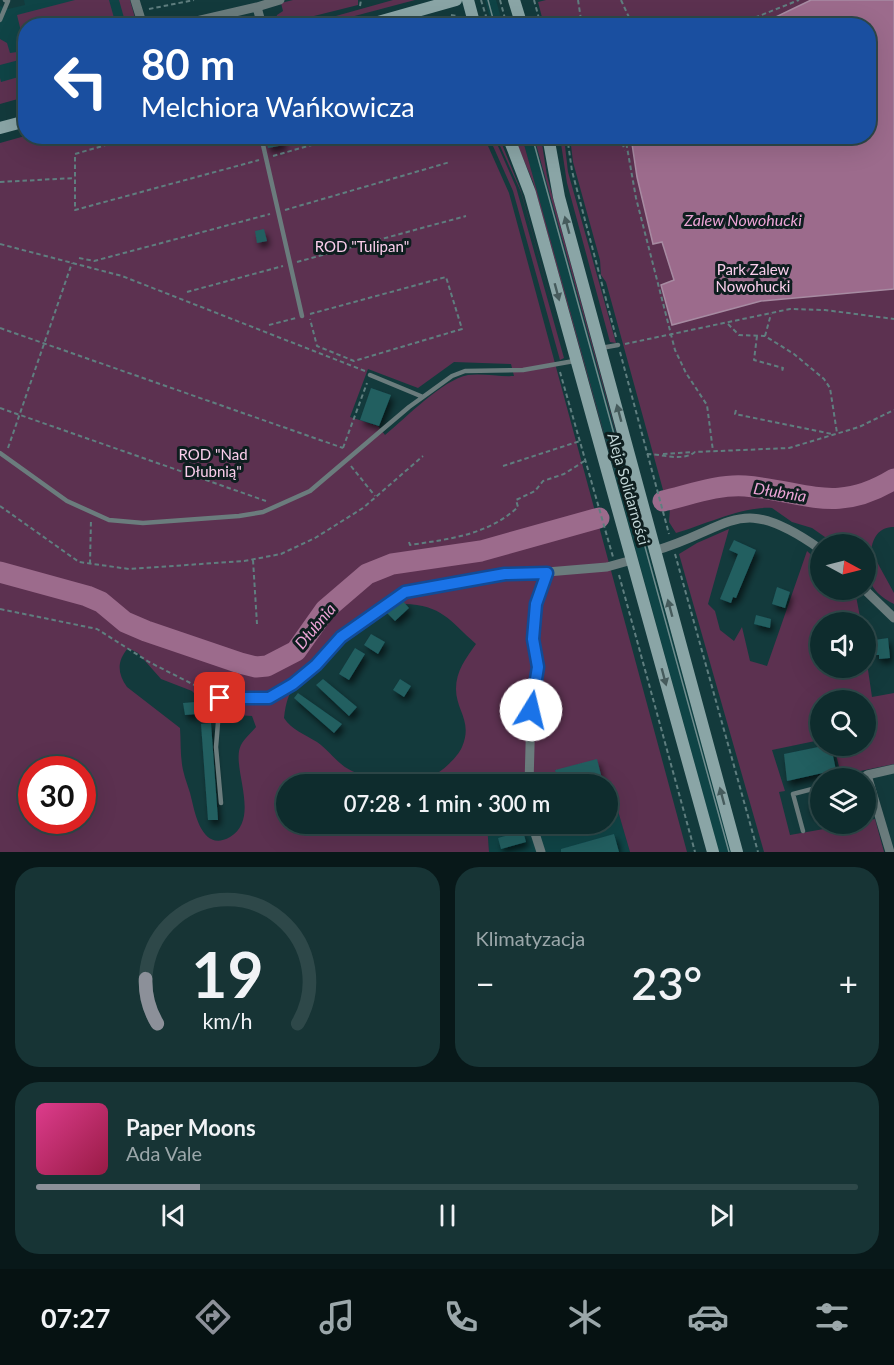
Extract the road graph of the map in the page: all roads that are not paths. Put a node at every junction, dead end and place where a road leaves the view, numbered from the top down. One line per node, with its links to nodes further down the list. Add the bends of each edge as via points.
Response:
1 (6, 0): 14 (lane)
2 (135, 0): 8 (street)
3 (280, 0): 7 (street)
4 (456, 0): 11 (street)
5 (468, 0): 12 (street)
6 (514, 0): 13 (street)
7 (257, 7): 9 (street); 10 (street)
8 (141, 18)
9 (210, 18)
10 (260, 18)
11 (377, 18)
12 (473, 18)
13 (520, 18)
14 (0, 20)
15 (18, 123): 16 (street)
16 (0, 128)
17 (263, 144): 20 (lane)
18 (511, 144): 23 (street, Aleja Solidarności, one-way to 23, via 530,193)
19 (549, 144): 22 (street, Aleja Solidarności, one-way to 19, via 552,171)
20 (302, 316)
21 (618, 345): 22 (lane)
22 (601, 348): 28 (street, Aleja Solidarności, one-way to 22)
23 (576, 361): 25 (lane, via 523,370 465,371); 29 (street, Aleja Solidarności)
24 (368, 373): 25 (lane)
25 (423, 397): 26 (lane, via 310,491 263,512 239,516 143,523 109,520 51,491)
26 (0, 453)
27 (810, 542): 28 (street, via 790,529 758,518 722,522)
28 (654, 550): 43 (street, Aleja Solidarności, one-way to 28)
29 (632, 560): 30 (street, via 607,567); 42 (street, Aleja Solidarności, one-way to 42)
30 (547, 573): 35 (street, via 536,604 533,639 538,667 531,710); 37 (lane, via 505,574 405,592 341,637 316,665 269,698 220,698 216,747)
31 (875, 600): 32 (street)
32 (894, 618)
33 (894, 769): 34 (street)
34 (876, 773)
35 (529, 774)
36 (810, 790): 39 (lane, via 793,794)
37 (221, 803)
38 (876, 805): 44 (street)
39 (802, 831)
40 (535, 834): 41 (street)
41 (541, 852)
42 (713, 852)
43 (737, 852)
44 (890, 852)

